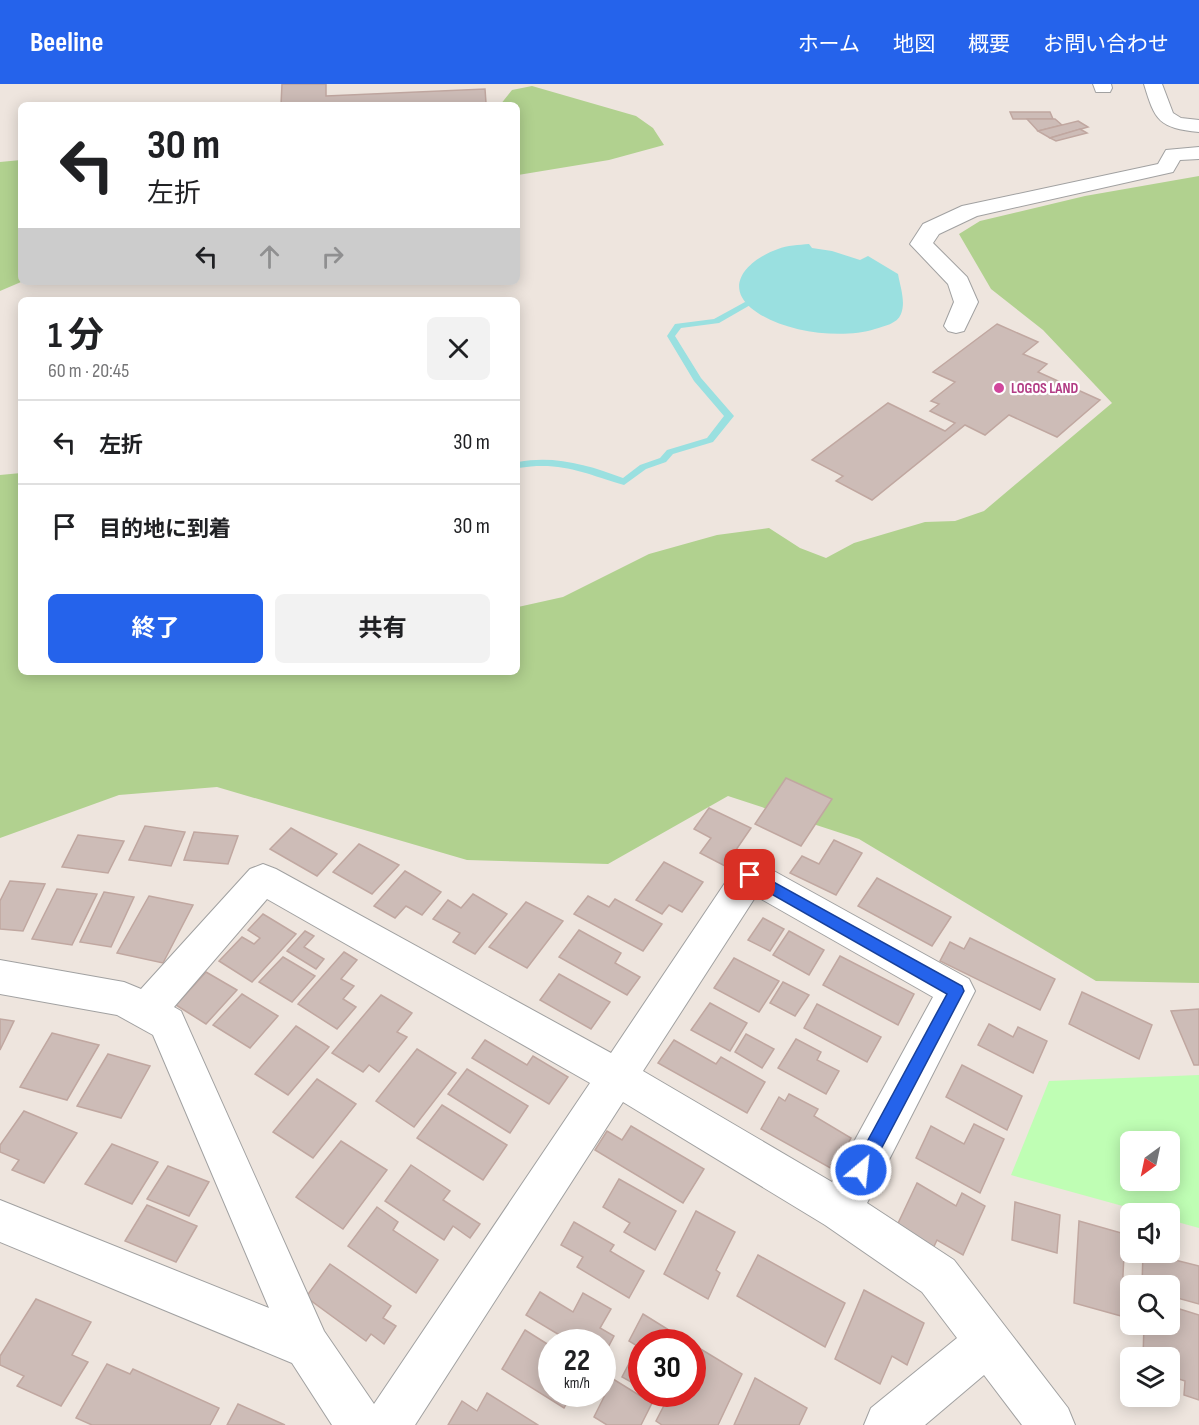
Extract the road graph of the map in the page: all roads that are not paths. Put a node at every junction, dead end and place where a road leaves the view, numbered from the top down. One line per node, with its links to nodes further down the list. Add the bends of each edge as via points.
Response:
1 (1153, 84): 2 (street, via 1165,119 1173,124)
2 (1199, 126)
3 (1199, 153): 4 (street, via 1173,154 1166,168 970,211 931,229 921,244 959,282 966,303)
4 (956, 326)
5 (0, 977): 6 (street, via 124,999)
6 (146, 1011): 7 (street, via 263,879); 11 (street, via 167,1023)
7 (617, 1077): 8 (street); 8 (street, via 750,875 956,991); 13 (street)
8 (840, 1210): 10 (street, via 938,1276)
9 (0, 1221): 11 (street)
10 (987, 1343): 14 (street); 15 (street)
11 (308, 1347): 12 (street)
12 (360, 1425)
13 (388, 1425)
14 (888, 1425)
15 (1052, 1425)

